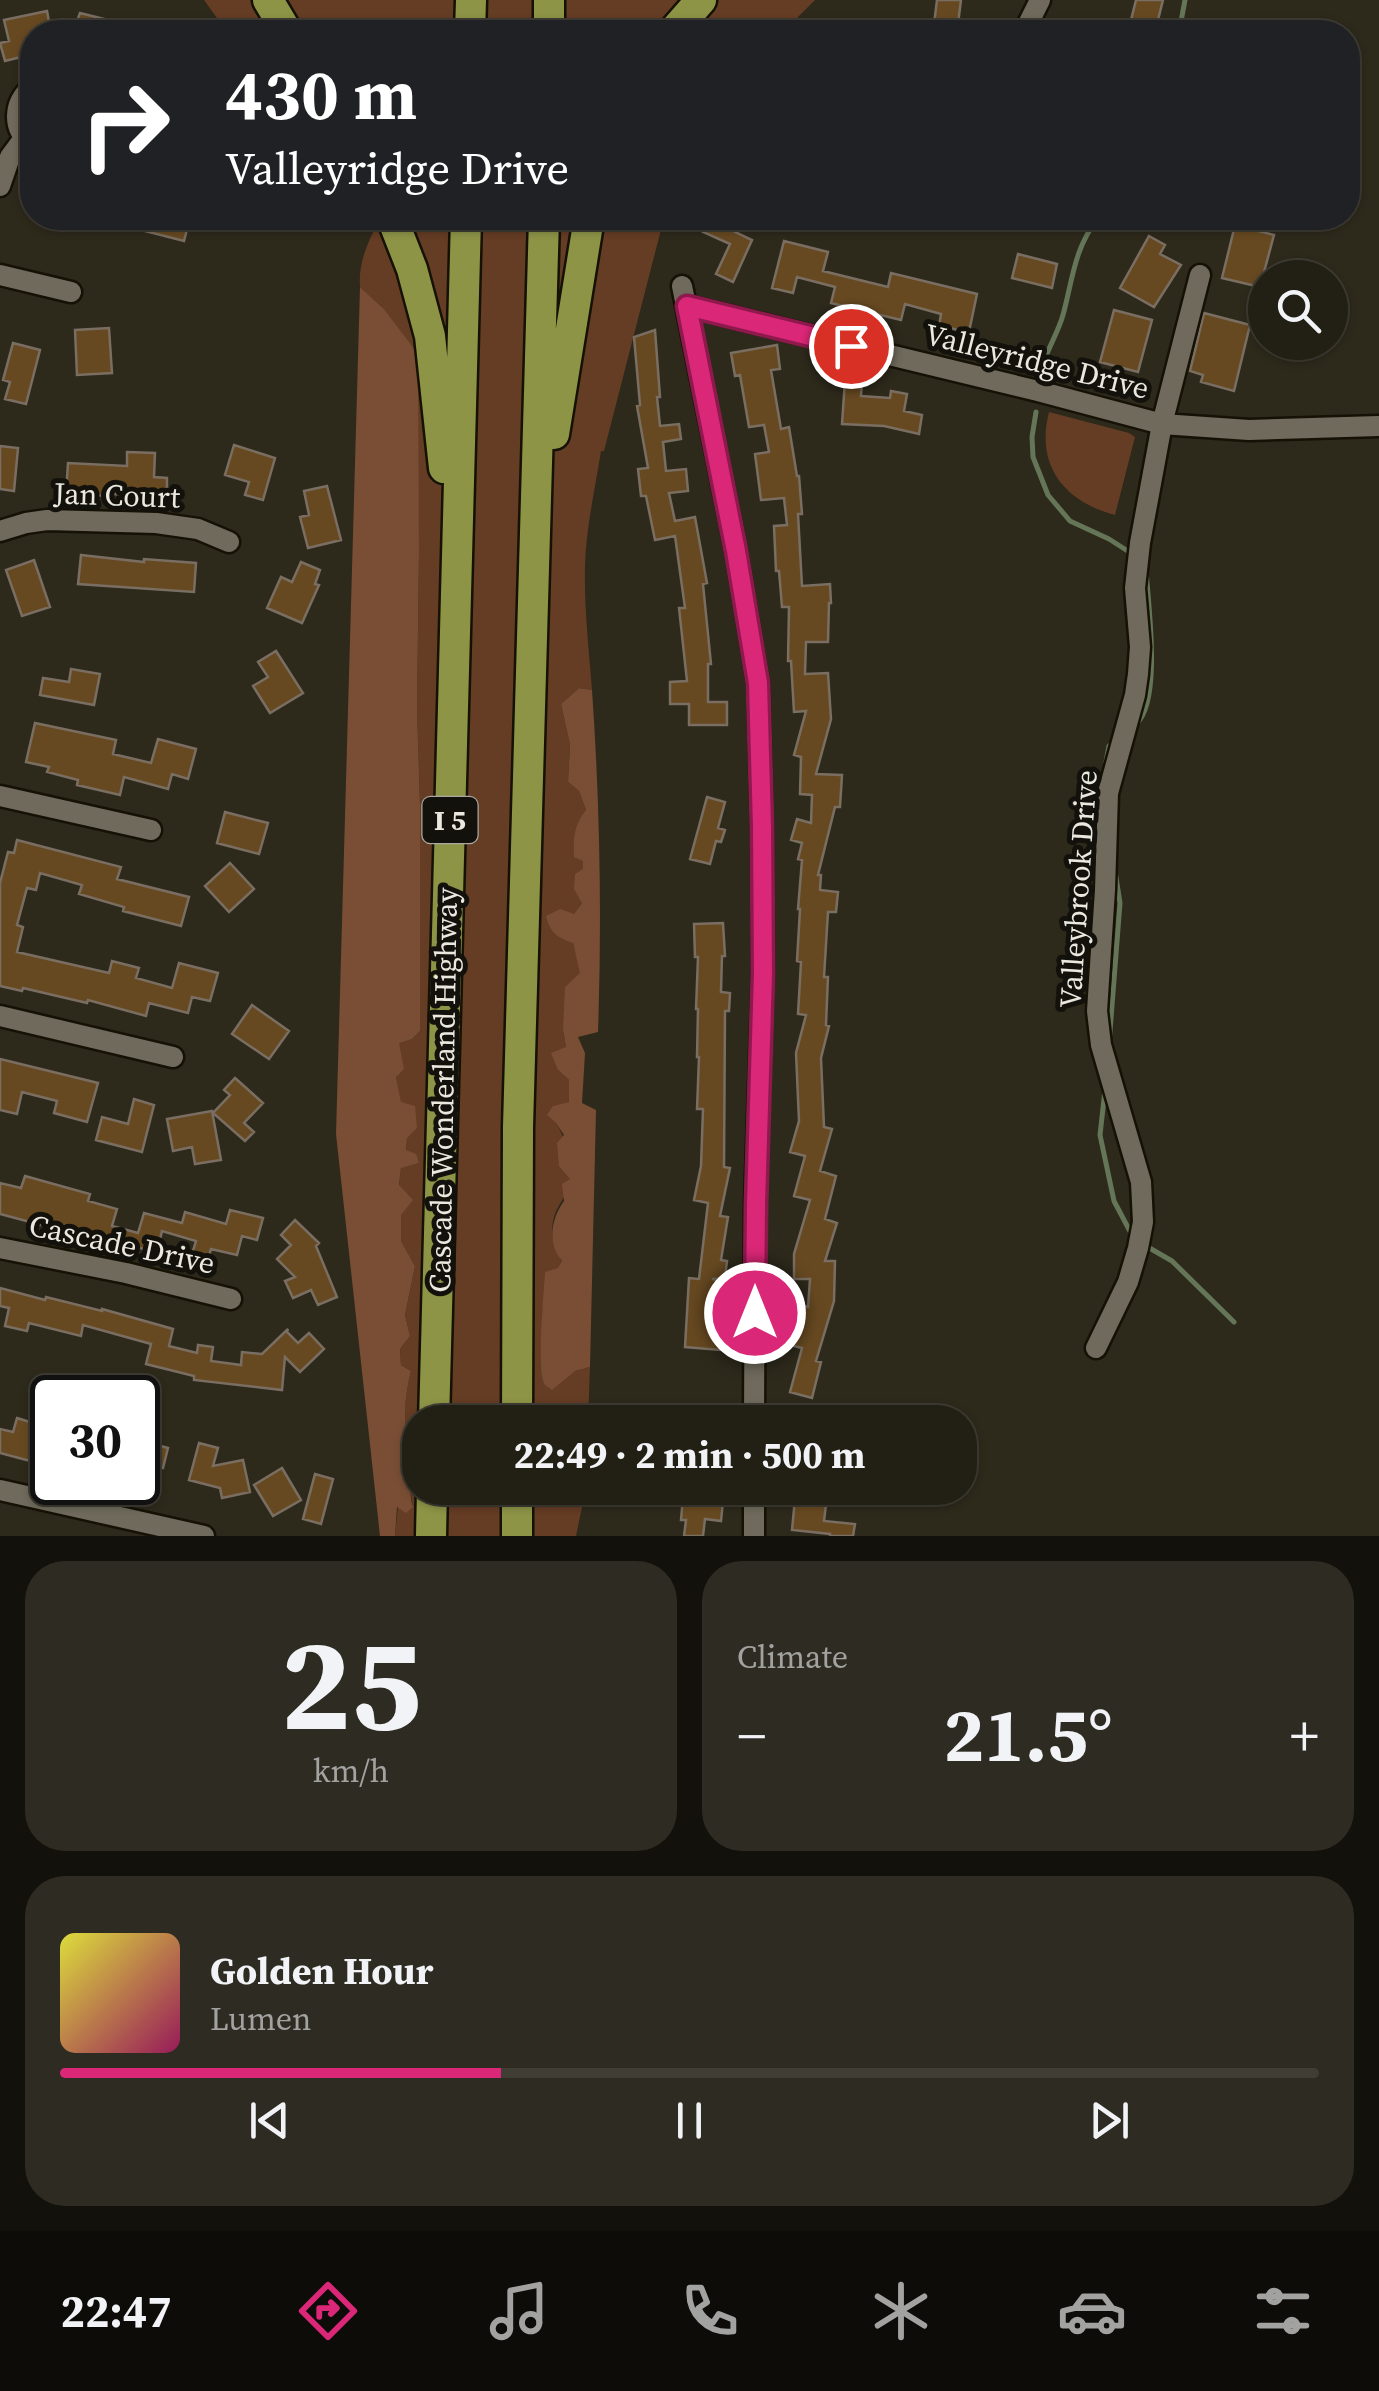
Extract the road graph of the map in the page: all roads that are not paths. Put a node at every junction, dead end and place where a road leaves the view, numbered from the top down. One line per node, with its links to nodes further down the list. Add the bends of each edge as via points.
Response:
1 (700, 0): 2 (highway)
2 (683, 20)
3 (20, 101): 4 (street)
4 (20, 126)
5 (20, 148): 6 (street)
6 (0, 186)
7 (397, 230): 19 (highway, via 430,336)
8 (466, 230): 19 (highway, Cascade Wonderland Highway / I 5)
9 (544, 230): 18 (highway)
10 (586, 230): 18 (highway)
11 (0, 275): 13 (street)
12 (1200, 275): 14 (street, Valleybrook Drive)
13 (71, 292)
14 (1162, 424): 15 (street, Valleyridge Drive, via 1249,430); 26 (street, Valleybrook Drive, via 1136,568 1135,695 1108,794 1096,1002 1101,1045 1141,1182 1142,1222 1128,1282); 29 (street, Valleyridge Drive, via 685,296 758,683 763,974)
15 (1379, 426)
16 (0, 531): 17 (street, Jan Court, via 48,520 156,523 198,528)
17 (229, 542)
18 (535, 550): 28 (highway)
19 (456, 579): 27 (highway, Cascade Wonderland Highway / I 5)
20 (0, 796): 21 (street)
21 (151, 830)
22 (0, 1016): 23 (street)
23 (173, 1056)
24 (0, 1248): 25 (street, Cascade Drive)
25 (231, 1299)
26 (1096, 1348)
27 (434, 1405)
28 (517, 1405)
29 (754, 1405)
30 (0, 1490): 34 (street)
31 (432, 1505): 37 (highway)
32 (517, 1505): 38 (highway)
33 (754, 1505): 39 (street)
34 (103, 1514): 35 (street); 36 (street)
35 (98, 1536)
36 (204, 1536)
37 (431, 1536)
38 (517, 1536)
39 (754, 1536)

